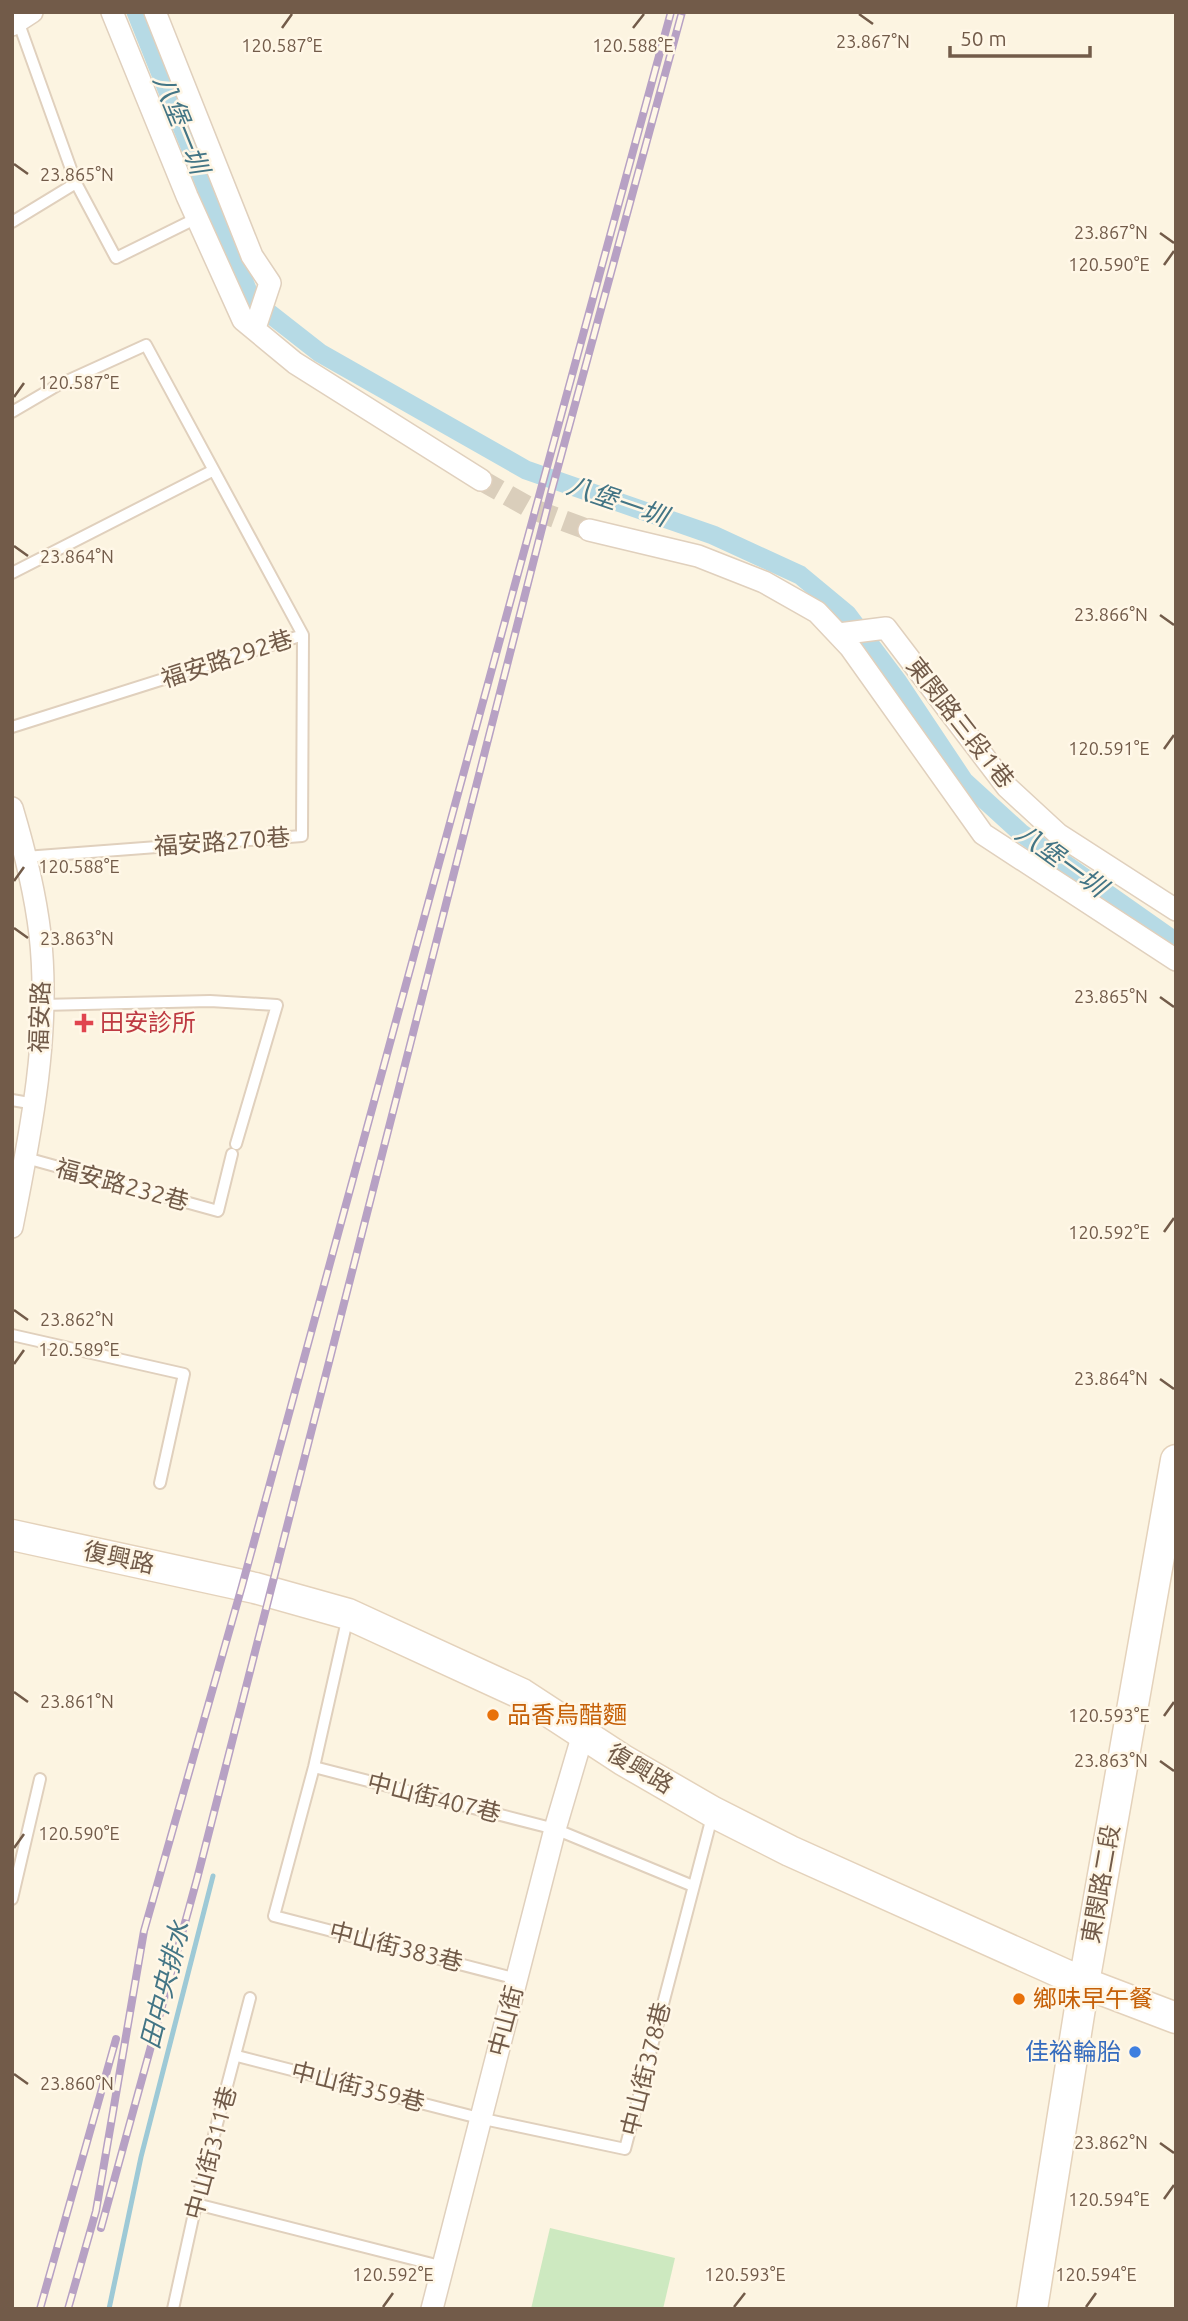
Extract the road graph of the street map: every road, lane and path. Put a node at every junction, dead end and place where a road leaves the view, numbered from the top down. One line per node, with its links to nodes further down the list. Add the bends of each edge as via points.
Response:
1 (112, 12): 5 (street)
2 (155, 12): 7 (street, via 252,256 270,283)
3 (21, 20): 4 (lane)
4 (76, 183): 5 (lane, via 116,258); 6 (lane)
5 (197, 218): 7 (street, via 243,320)
6 (12, 222)
7 (255, 328): 10 (street, via 295,363)
8 (12, 412): 9 (lane, 福安路292巷, via 58,385 146,345)
9 (212, 471): 12 (lane); 14 (lane, 福安路292巷)
10 (481, 480)
11 (589, 530): 13 (street, via 698,555 764,582 817,612)
12 (12, 573)
13 (839, 634): 18 (street, 東閔路三段1巷, via 886,628 1007,787 1058,834); 19 (street, via 983,834)
14 (303, 635): 15 (lane, 福安路292巷); 17 (lane, 福安路270巷, via 302,836)
15 (12, 727)
16 (12, 808): 17 (street, 福安路)
17 (21, 862): 20 (street, 福安路, via 40,934)
18 (1176, 910)
19 (1176, 960)
20 (42, 1005): 22 (street, 福安路); 23 (lane, 福安路232巷, via 277,1004 218,1211)
21 (12, 1100): 22 (lane)
22 (35, 1104): 23 (street, 福安路)
23 (26, 1158): 24 (street, 福安路)
24 (12, 1227)
25 (12, 1335): 27 (lane, via 184,1374)
26 (1176, 1460): 38 (street, 東閔路二段)
27 (160, 1483)
28 (12, 1535): 29 (street, 復興路, via 255,1588)
29 (348, 1614): 30 (street, 復興路, via 522,1695); 31 (lane)
30 (583, 1734): 33 (street, 復興路); 34 (street, 中山街)
31 (314, 1767): 34 (lane, 中山街407巷); 37 (lane, 中山街383巷, via 274,1916)
32 (40, 1779): 36 (lane)
33 (713, 1812): 35 (lane); 38 (street, 復興路)
34 (555, 1829): 35 (lane, 中山街407巷); 37 (street, 中山街)
35 (693, 1886): 42 (lane, 中山街378巷, via 625,2149)
36 (12, 1899)
37 (517, 1979): 42 (street, 中山街)
38 (1084, 1983): 40 (street, 復興路); 47 (street, 東閔路二段)
39 (250, 1998): 41 (lane, 中山街311巷)
40 (1176, 2018)
41 (237, 2056): 42 (lane, 中山街359巷); 43 (lane, 中山街311巷)
42 (479, 2118): 44 (street, 中山街)
43 (196, 2204): 44 (lane); 45 (lane, 中山街311巷)
44 (444, 2267): 46 (street, 中山街)
45 (173, 2309)
46 (432, 2309)
47 (1032, 2309)

